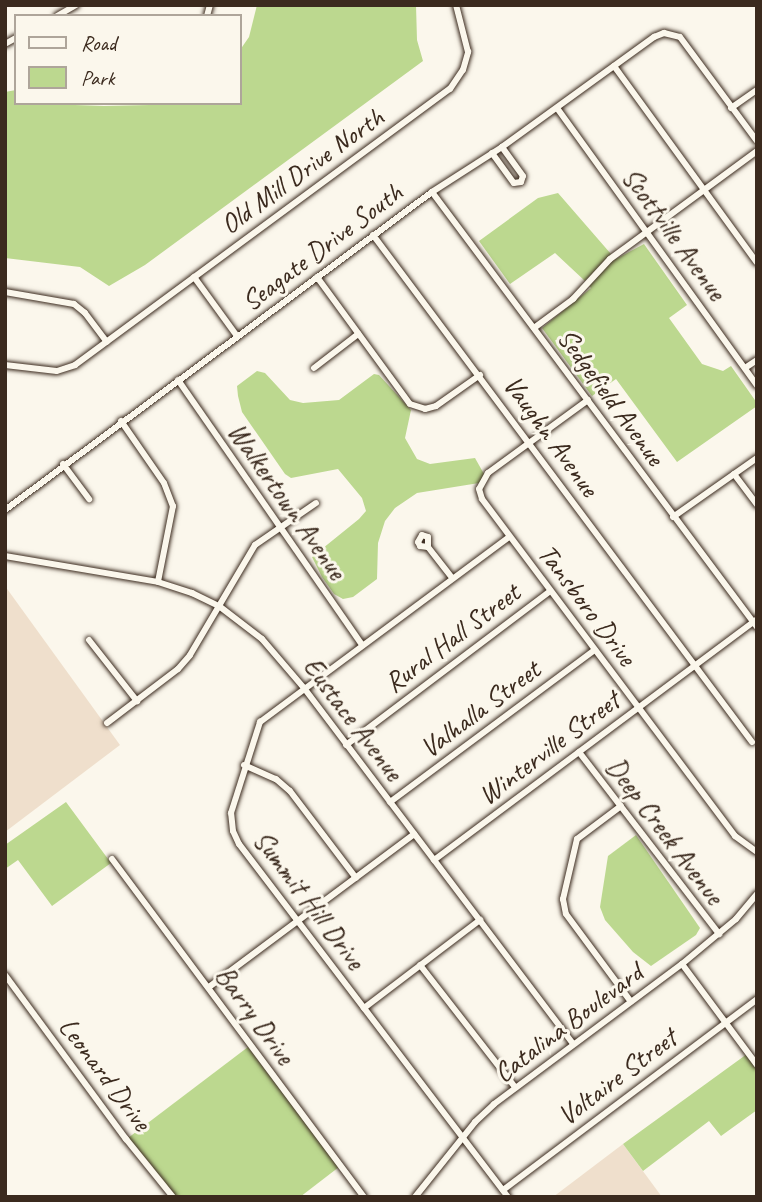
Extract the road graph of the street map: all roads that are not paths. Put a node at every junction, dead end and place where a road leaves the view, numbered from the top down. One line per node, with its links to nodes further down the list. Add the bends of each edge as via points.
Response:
1 (76, 5): 3 (street)
2 (456, 5): 17 (street, Old Mill Drive North, via 468,52 450,89)
3 (60, 14)
4 (614, 66): 6 (street, Seagate Drive South); 7 (street, Seagate Drive South, via 654,37 672,34 680,37); 12 (street)
5 (757, 90): 7 (street)
6 (557, 108): 9 (street, Seagate Drive South); 14 (street, Scottville Avenue)
7 (732, 108): 8 (street)
8 (757, 141)
9 (502, 147): 11 (street, Seagate Drive South); 11 (street, via 521,173 521,182 514,183)
10 (757, 151): 12 (street)
11 (492, 153): 13 (street, Seagate Drive South)
12 (704, 189): 14 (street); 16 (street)
13 (432, 192): 15 (street, Seagate Drive South); 20 (street, Sedgefield Avenue)
14 (646, 230): 20 (street, via 610,258 573,299); 27 (street, Scottville Avenue)
15 (373, 235): 18 (street, Seagate Drive South); 28 (street, Vaughn Avenue)
16 (757, 262)
17 (194, 277): 22 (street); 23 (street, Old Mill Drive North)
18 (317, 277): 21 (street); 22 (street, Seagate Drive South)
19 (5, 292): 23 (street, via 74,304)
20 (534, 328): 31 (street, Sedgefield Avenue)
21 (358, 334): 26 (street); 28 (street, via 410,404 425,409 436,406)
22 (237, 336): 29 (street, Seagate Drive South)
23 (107, 342): 25 (street, Old Mill Drive North, via 64,370)
24 (757, 360): 27 (street)
25 (5, 365)
26 (314, 368)
27 (745, 368): 30 (street, Scottville Avenue)
28 (480, 375): 33 (street, Vaughn Avenue)
29 (178, 380): 32 (street, Seagate Drive South); 42 (street, Walkertown Avenue)
30 (757, 385)
31 (588, 400): 33 (street, Tansboro Drive); 41 (street, Sedgefield Avenue)
32 (121, 421): 35 (street, Seagate Drive South); 47 (street, via 164,483 173,506)
33 (530, 442): 43 (street, Tansboro Drive, via 488,473 479,489); 54 (street, Vaughn Avenue)
34 (757, 458): 36 (street)
35 (63, 464): 37 (street); 40 (street, Seagate Drive South)
36 (734, 474): 39 (street); 41 (street)
37 (89, 499)
38 (316, 503): 42 (street)
39 (757, 505)
40 (5, 510)
41 (673, 517): 50 (street, Sedgefield Avenue)
42 (280, 526): 49 (street, via 255,545); 52 (street, Walkertown Avenue)
43 (509, 537): 46 (street, Summit Hill Drive); 48 (street, Tansboro Drive)
44 (428, 547): 46 (street)
45 (5, 556): 47 (street, Eustace Avenue)
46 (452, 578): 52 (street, Summit Hill Drive)
47 (158, 582): 49 (street, Eustace Avenue)
48 (550, 591): 53 (street, Tansboro Drive); 60 (street, Rural Hall Street)
49 (219, 606): 55 (street, Eustace Avenue, via 262,639); 56 (street, via 191,655)
50 (755, 623): 54 (street, Winterville Street)
51 (89, 639): 56 (street)
52 (362, 645): 55 (street, Summit Hill Drive)
53 (595, 650): 57 (street, Tansboro Drive); 63 (street, Valhalla Street)
54 (694, 665): 57 (street, Winterville Street); 59 (street, Vaughn Avenue)
55 (304, 688): 60 (street, Eustace Avenue); 62 (street, Summit Hill Drive, via 260,722)
56 (137, 701): 58 (street)
57 (638, 708): 61 (street, Winterville Street); 66 (street, Tansboro Drive, via 734,836)
58 (107, 723)
59 (752, 742)
60 (346, 745): 63 (street, Eustace Avenue)
61 (579, 752): 64 (street, Deep Creek Avenue); 68 (street, Winterville Street)
62 (244, 765): 69 (street, via 276,779 289,791); 71 (street, Summit Hill Drive, via 231,813 233,831)
63 (390, 802): 65 (street, Eustace Avenue)
64 (621, 806): 73 (street, Deep Creek Avenue); 79 (street, via 577,839 563,899 566,914)
65 (414, 834): 68 (street, Eustace Avenue); 69 (street)
66 (757, 852)
67 (112, 859): 77 (street, Barry Drive)
68 (434, 859): 72 (street, Eustace Avenue)
69 (356, 878): 71 (street)
70 (757, 894): 73 (street, Catalina Boulevard)
71 (298, 920): 77 (street); 80 (street, Summit Hill Drive)
72 (480, 920): 75 (street); 82 (street, Eustace Avenue)
73 (719, 934): 74 (street, Catalina Boulevard)
74 (682, 964): 79 (street, Catalina Boulevard); 81 (street)
75 (420, 965): 80 (street); 84 (street)
76 (5, 975): 87 (street, Leonard Drive)
77 (209, 987): 88 (street, Barry Drive)
78 (757, 999): 81 (street, Voltaire Street)
79 (631, 1002): 82 (street, Catalina Boulevard)
80 (364, 1008): 85 (street, Summit Hill Drive)
81 (726, 1021): 83 (street); 86 (street, Voltaire Street)
82 (573, 1044): 84 (street, Catalina Boulevard)
83 (757, 1065)
84 (515, 1087): 85 (street, Catalina Boulevard)
85 (462, 1138): 86 (street, Summit Hill Drive); 89 (street, Catalina Boulevard)
86 (503, 1190): 90 (street, Summit Hill Drive)
87 (173, 1197)
88 (364, 1197)
89 (415, 1197)
90 (508, 1197)

